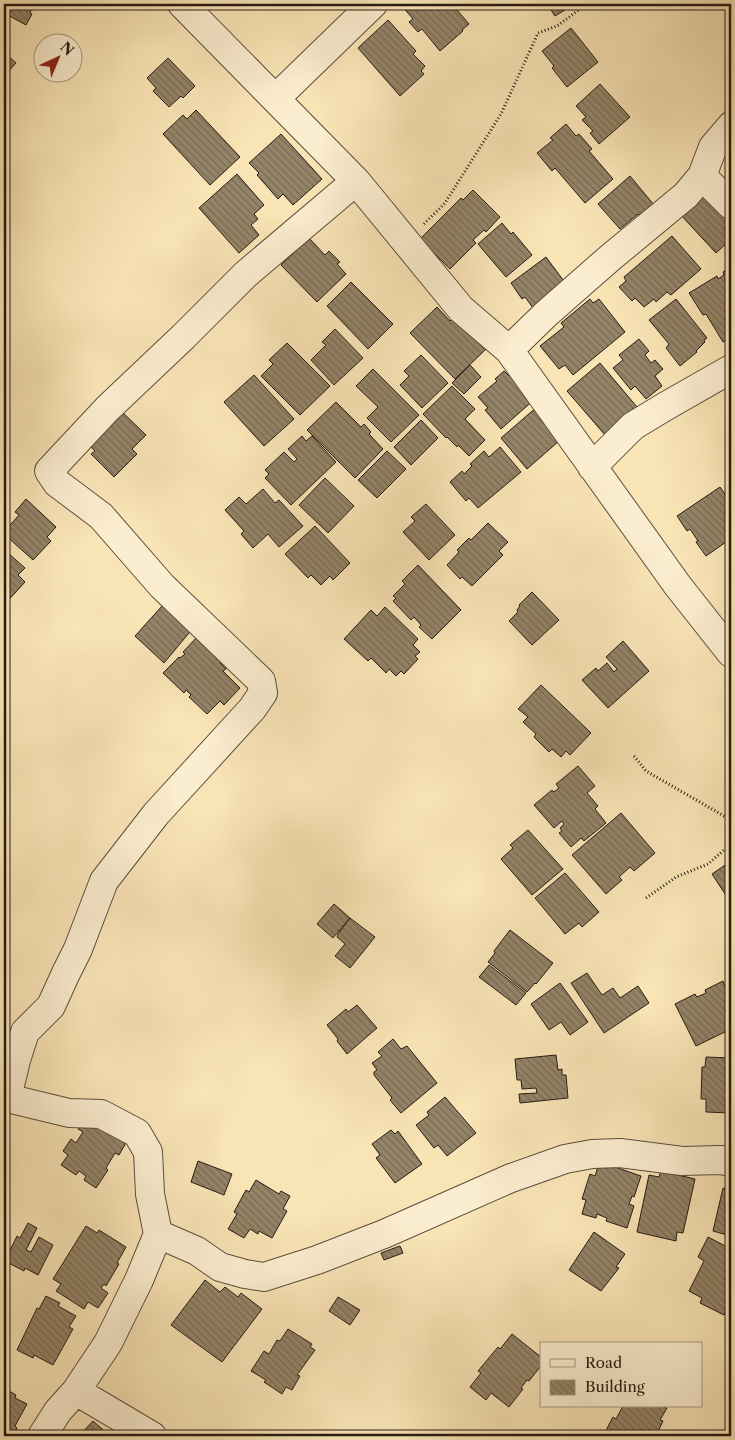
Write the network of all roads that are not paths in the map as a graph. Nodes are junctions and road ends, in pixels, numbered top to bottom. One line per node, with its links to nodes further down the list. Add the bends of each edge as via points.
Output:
1 (182, 4): 3 (street)
2 (373, 4): 3 (street)
3 (276, 98): 6 (street)
4 (731, 126): 5 (street, via 713,147)
5 (702, 176): 7 (street); 8 (street, via 686,195 611,257)
6 (356, 181): 8 (street, via 461,309); 12 (street, via 246,274 95,421 49,471 56,483 101,516 162,586 261,681 263,693 156,814 104,881 78,949 51,1006 25,1032)
7 (731, 205)
8 (509, 350): 10 (street)
9 (731, 369): 10 (street, via 633,426)
10 (592, 467): 11 (street)
11 (731, 653)
12 (6, 1099): 14 (street, via 69,1113 101,1114 137,1133 148,1152 150,1194)
13 (731, 1162): 14 (street, via 682,1161 620,1153 564,1159 511,1178 375,1238 264,1277 220,1267 197,1251)
14 (158, 1234): 15 (street, via 140,1280 108,1343)
15 (76, 1391): 16 (street); 17 (street)
16 (42, 1436)
17 (152, 1436)

